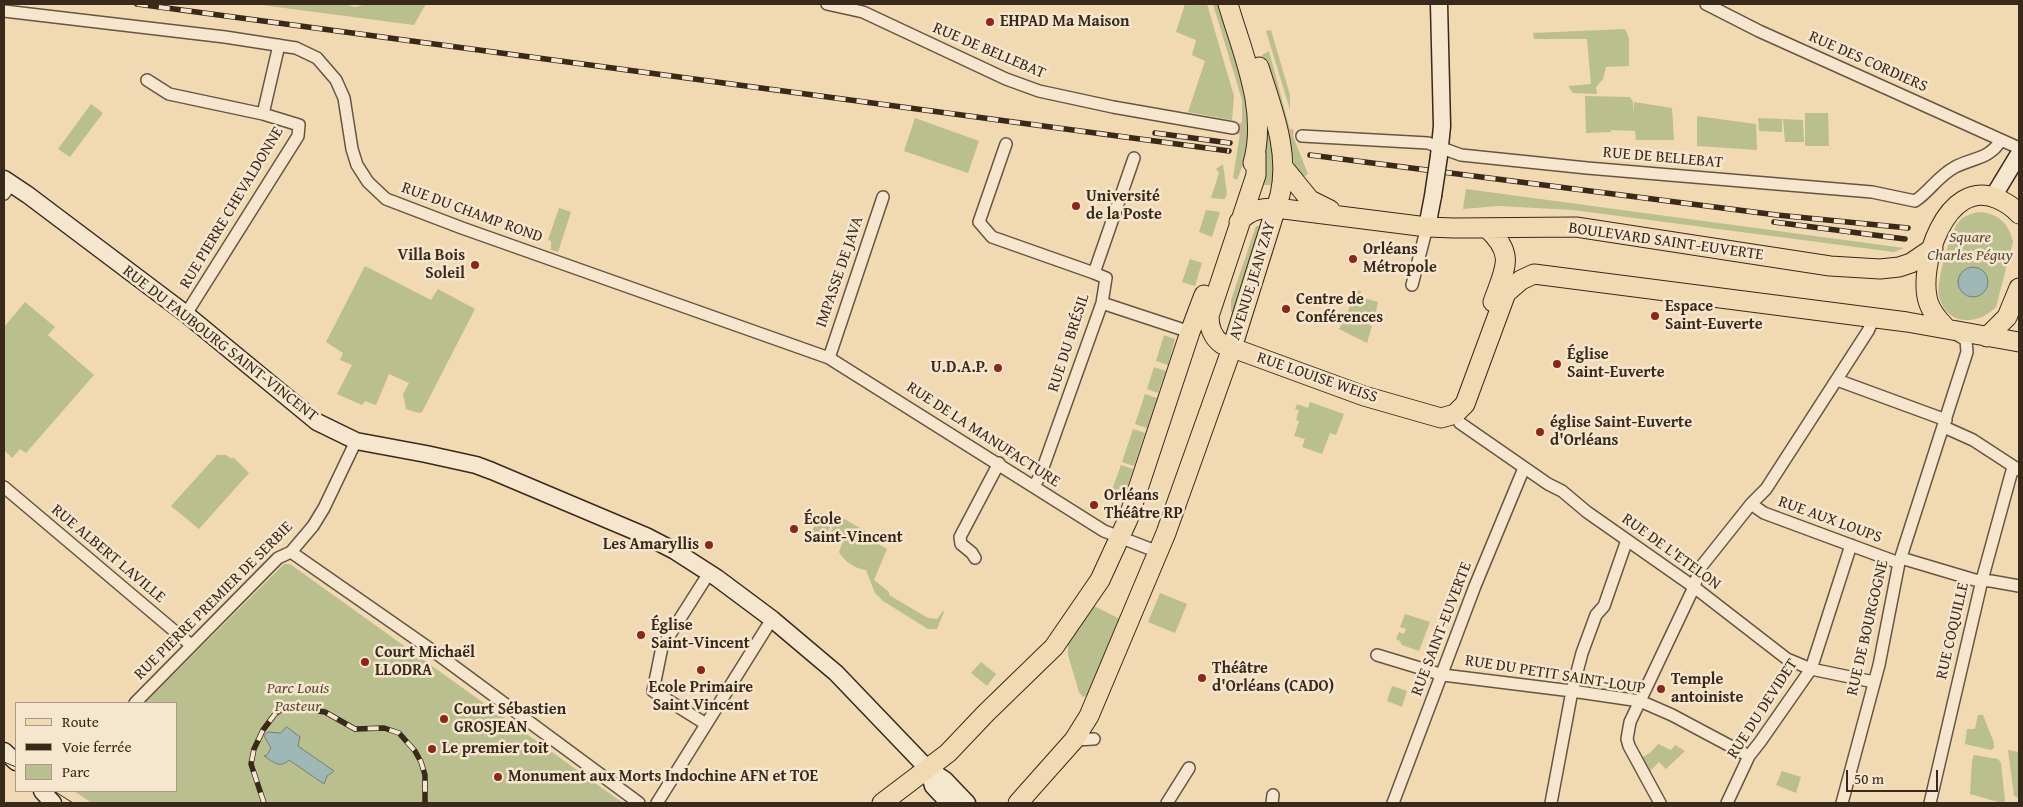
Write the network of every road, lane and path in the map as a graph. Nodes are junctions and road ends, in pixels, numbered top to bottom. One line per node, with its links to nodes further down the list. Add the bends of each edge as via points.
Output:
1 (827, 4): 10 (street, RUE DE BELLEBAT, via 863,12 1006,79 1039,91)
2 (1228, 4): 16 (main road, via 1257,110)
3 (1241, 4): 19 (main road, AVENUE JEAN ZAY, via 1282,145)
4 (1439, 4): 15 (main road)
5 (1706, 4): 12 (street, RUE DES CORDIERS, via 1759,32)
6 (4, 11): 7 (street, RUE DU CHAMP ROND)
7 (279, 45): 9 (street, RUE PIERRE CHEVALDONNE); 44 (street, RUE DU CHAMP ROND, via 296,48 317,58 336,80 344,98 357,165 372,186 390,200)
8 (147, 80): 9 (street, RUE PIERRE CHEVALDONNE, via 169,94)
9 (262, 114): 36 (street, RUE PIERRE CHEVALDONNE, via 299,125 298,136)
10 (1233, 128)
11 (1302, 136): 15 (street, RUE DE BELLEBAT, via 1428,143)
12 (2001, 140): 14 (street, RUE DES CORDIERS); 15 (street, RUE DE BELLEBAT, via 1997,148 1984,157 1938,177 1915,200 1872,192 1587,168)
13 (1006, 144): 31 (street, via 979,222 992,236)
14 (2019, 148)
15 (1440, 151): 27 (main road, bridge)
16 (1256, 153): 26 (main road, via 1256,175); 29 (main road)
17 (2019, 154): 22 (main road)
18 (1134, 158): 31 (street, RUE DU BRÉSIL)
19 (1284, 168): 23 (main road, AVENUE JEAN ZAY); 25 (main road, via 1310,200)
20 (6, 186): 36 (main road, RUE DU FAUBOURG SAINT-VINCENT)
21 (883, 197): 44 (street, IMPASSE DE JAVA)
22 (1994, 197): 24 (main road); 30 (main road, via 1981,195 1959,203 1943,221)
23 (1276, 208): 25 (main road, BOULEVARD SAINT-EUVERTE); 26 (main road, BOULEVARD SAINT-EUVERTE, via 1259,208); 43 (main road, AVENUE JEAN ZAY)
24 (2019, 214)
25 (1350, 217): 27 (main road, BOULEVARD SAINT-EUVERTE)
26 (1241, 219): 29 (main road, BOULEVARD SAINT-EUVERTE); 35 (main road)
27 (1427, 227): 28 (main road, BOULEVARD SAINT-EUVERTE); 32 (street)
28 (1487, 228): 30 (main road, BOULEVARD SAINT-EUVERTE, via 1576,227 1830,266 1880,269 1911,263); 41 (main road, via 1501,242 1506,262 1490,310)
29 (1225, 237): 35 (main road)
30 (1933, 248): 38 (main road, via 1926,282 1927,295 1934,314)
31 (1094, 272): 34 (street, RUE DU BRÉSIL, via 1106,278)
32 (1412, 285)
33 (2019, 288): 40 (main road, via 2007,317)
34 (1102, 303): 39 (street); 52 (street, RUE DU BRÉSIL)
35 (1207, 303): 39 (main road); 43 (main road, RUE LOUISE WEISS, via 1212,332 1218,341)
36 (186, 314): 48 (main road, RUE DU FAUBOURG SAINT-VINCENT, via 310,417)
37 (1874, 318): 38 (main road); 41 (main road, via 1540,274 1520,280 1506,293); 45 (street)
38 (1947, 329): 40 (main road); 47 (street, RUE DE BOURGOGNE, via 1966,340 1968,352)
39 (1190, 332): 56 (main road)
40 (1987, 337): 42 (main road)
41 (1488, 342): 46 (main road)
42 (2019, 342)
43 (1232, 348): 46 (main road, RUE LOUISE WEISS, via 1379,400 1441,418); 59 (main road, AVENUE JEAN ZAY)
44 (829, 358): 49 (street, RUE DE LA MANUFACTURE)
45 (1837, 380): 47 (street); 54 (street, via 1766,489)
46 (1458, 418): 50 (street, RUE DE L'ETELON)
47 (1946, 423): 51 (street); 61 (street, RUE DE BOURGOGNE)
48 (356, 441): 58 (street, RUE PIERRE PREMIER DE SERBIE, via 324,508); 62 (main road, RUE DU FAUBOURG SAINT-VINCENT, via 476,465 646,536)
49 (999, 463): 52 (street, RUE DE LA MANUFACTURE); 60 (street, via 960,537 961,544)
50 (1524, 468): 55 (street, RUE DE L'ETELON, via 1562,491); 70 (street, RUE SAINT-EUVERTE, via 1475,586)
51 (2016, 468): 63 (street, RUE COQUILLE)
52 (1034, 486): 56 (street, RUE DE LA MANUFACTURE)
53 (4, 487): 67 (street, RUE ALBERT LAVILLE)
54 (1751, 504): 57 (street, RUE AUX LOUPS, via 1764,513); 65 (street, via 1700,568)
55 (1627, 540): 65 (street, RUE DE L'ETELON); 72 (street, via 1604,606 1596,615 1582,652)
56 (1114, 541): 59 (street, RUE DE LA MANUFACTURE); 82 (main road, via 1100,580 1054,647)
57 (1854, 546): 61 (street, RUE AUX LOUPS); 69 (street, RUE DU DEVIDET)
58 (291, 552): 67 (street, RUE PIERRE PREMIER DE SERBIE, via 278,558); 83 (street)
59 (1158, 552): 77 (main road, AVENUE JEAN ZAY, via 1089,716)
60 (975, 558)
61 (1899, 564): 63 (street, RUE AUX LOUPS); 71 (street, RUE DE BOURGOGNE)
62 (709, 573): 66 (main road, RUE DU FAUBOURG SAINT-VINCENT); 75 (street, via 662,647 652,691)
63 (1977, 580): 64 (street, RUE AUX LOUPS); 95 (street, RUE COQUILLE)
64 (2019, 586)
65 (1694, 587): 69 (street, RUE DE L'ETELON, via 1786,659); 74 (street)
66 (772, 619): 75 (street); 82 (main road, RUE DU FAUBOURG SAINT-VINCENT, via 836,673)
67 (191, 645): 73 (street, RUE PIERRE PREMIER DE SERBIE)
68 (1377, 654): 70 (street, RUE DU PETIT SAINT-LOUP)
69 (1811, 668): 71 (street, RUE DE L'ETELON); 79 (street, RUE DU DEVIDET)
70 (1443, 675): 72 (street, RUE DU PETIT SAINT-LOUP); 90 (street, RUE SAINT-EUVERTE)
71 (1874, 682): 94 (street, RUE DE BOURGOGNE)
72 (1572, 691): 74 (street, RUE DU PETIT SAINT-LOUP); 91 (street)
73 (135, 702)
74 (1640, 702): 79 (street, RUE DU PETIT SAINT-LOUP, via 1672,715); 92 (street, via 1630,722 1627,739)
75 (706, 724): 84 (street)
76 (1094, 739): 77 (street)
77 (1074, 740): 88 (main road, AVENUE JEAN ZAY)
78 (4, 751): 80 (main road)
79 (1748, 756): 93 (street, RUE DU DEVIDET)
80 (15, 761)
81 (1189, 768): 89 (street)
82 (928, 769): 85 (main road); 86 (main road, RUE DU FAUBOURG SAINT-VINCENT, via 933,786); 87 (main road, RUE DU FAUBOURG SAINT-VINCENT, via 945,780)
83 (639, 803)
84 (657, 803)
85 (882, 803)
86 (949, 803)
87 (967, 803)
88 (1018, 803)
89 (1167, 803)
90 (1393, 803)
91 (1551, 803)
92 (1660, 803)
93 (1727, 803)
94 (1842, 803)
95 (1930, 803)

